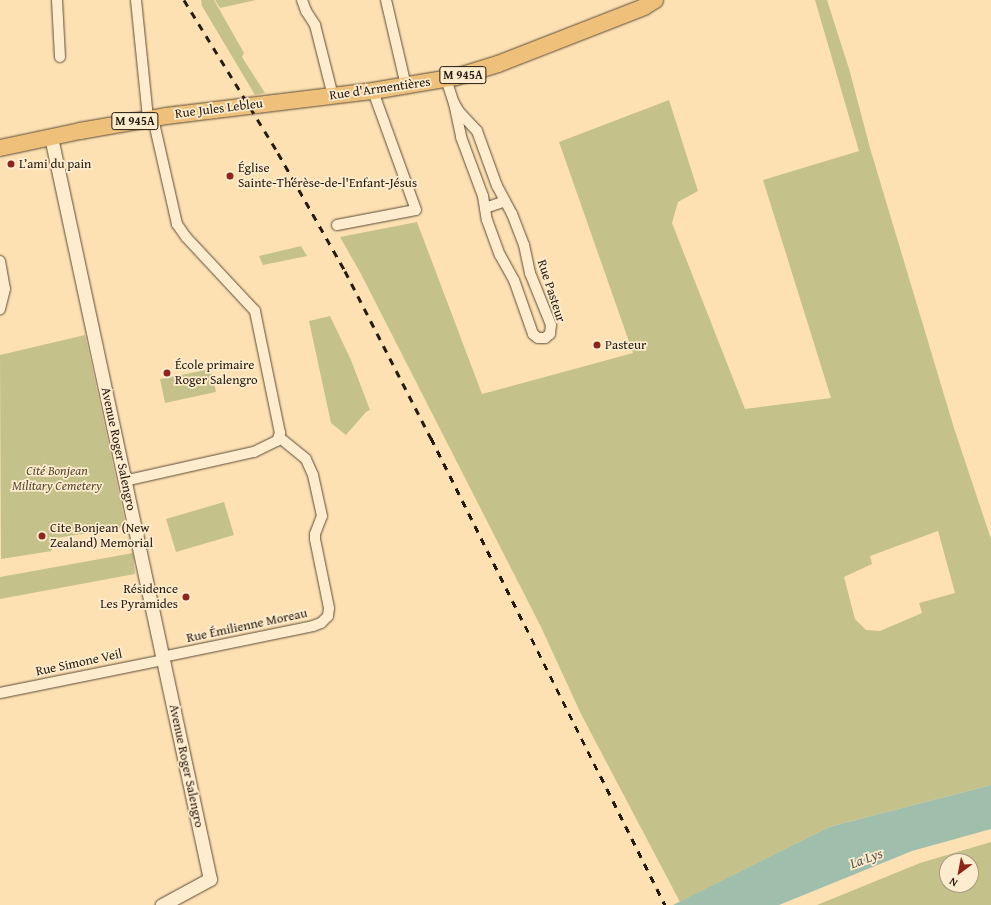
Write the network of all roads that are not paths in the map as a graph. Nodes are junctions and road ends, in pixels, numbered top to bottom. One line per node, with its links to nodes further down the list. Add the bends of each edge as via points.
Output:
1 (57, 0): 7 (street)
2 (136, 0): 14 (street)
3 (302, 0): 11 (street, via 315,25)
4 (386, 0): 9 (street)
5 (665, 0): 6 (main road, Rue d'Armentières / M 945A, via 658,4)
6 (650, 4): 8 (main road, Rue d'Armentières / M 945A, via 498,64)
7 (60, 57)
8 (446, 79): 9 (main road, Rue d'Armentières / M 945A); 13 (street, Rue Pasteur)
9 (406, 86): 10 (main road, Rue d'Armentières / M 945A)
10 (373, 91): 11 (main road, Rue d'Armentières / M 945A); 19 (street, via 416,210)
11 (333, 96): 12 (main road, Rue d'Armentières / M 945A)
12 (272, 103): 14 (main road, Rue Jules Lebleu / M 945A)
13 (454, 103): 17 (street, Rue Pasteur, via 477,131); 18 (street, Rue Pasteur, via 461,137)
14 (151, 118): 15 (main road, Rue Jules Lebleu / M 945A); 22 (street, via 177,224 255,311 280,428)
15 (51, 136): 16 (main road, Rue Jules Lebleu / M 945A); 23 (street, Avenue Roger Salengro)
16 (0, 148)
17 (505, 201): 18 (street); 18 (street, Rue Pasteur, via 524,245 530,273 551,325 550,334 545,338 536,337 532,330 514,280 500,254 487,220)
18 (486, 208)
19 (337, 225)
20 (0, 261): 21 (street, via 5,289)
21 (0, 309)
22 (279, 437): 23 (street, via 268,446 254,452); 24 (street, Rue Émilienne Moreau, via 306,459 310,466 322,516 315,539 329,608 328,616 313,626)
23 (124, 481): 24 (street, Avenue Roger Salengro)
24 (162, 658): 25 (street, Rue Simone Veil); 26 (street, Avenue Roger Salengro, via 210,879)
25 (0, 693)
26 (162, 905)

